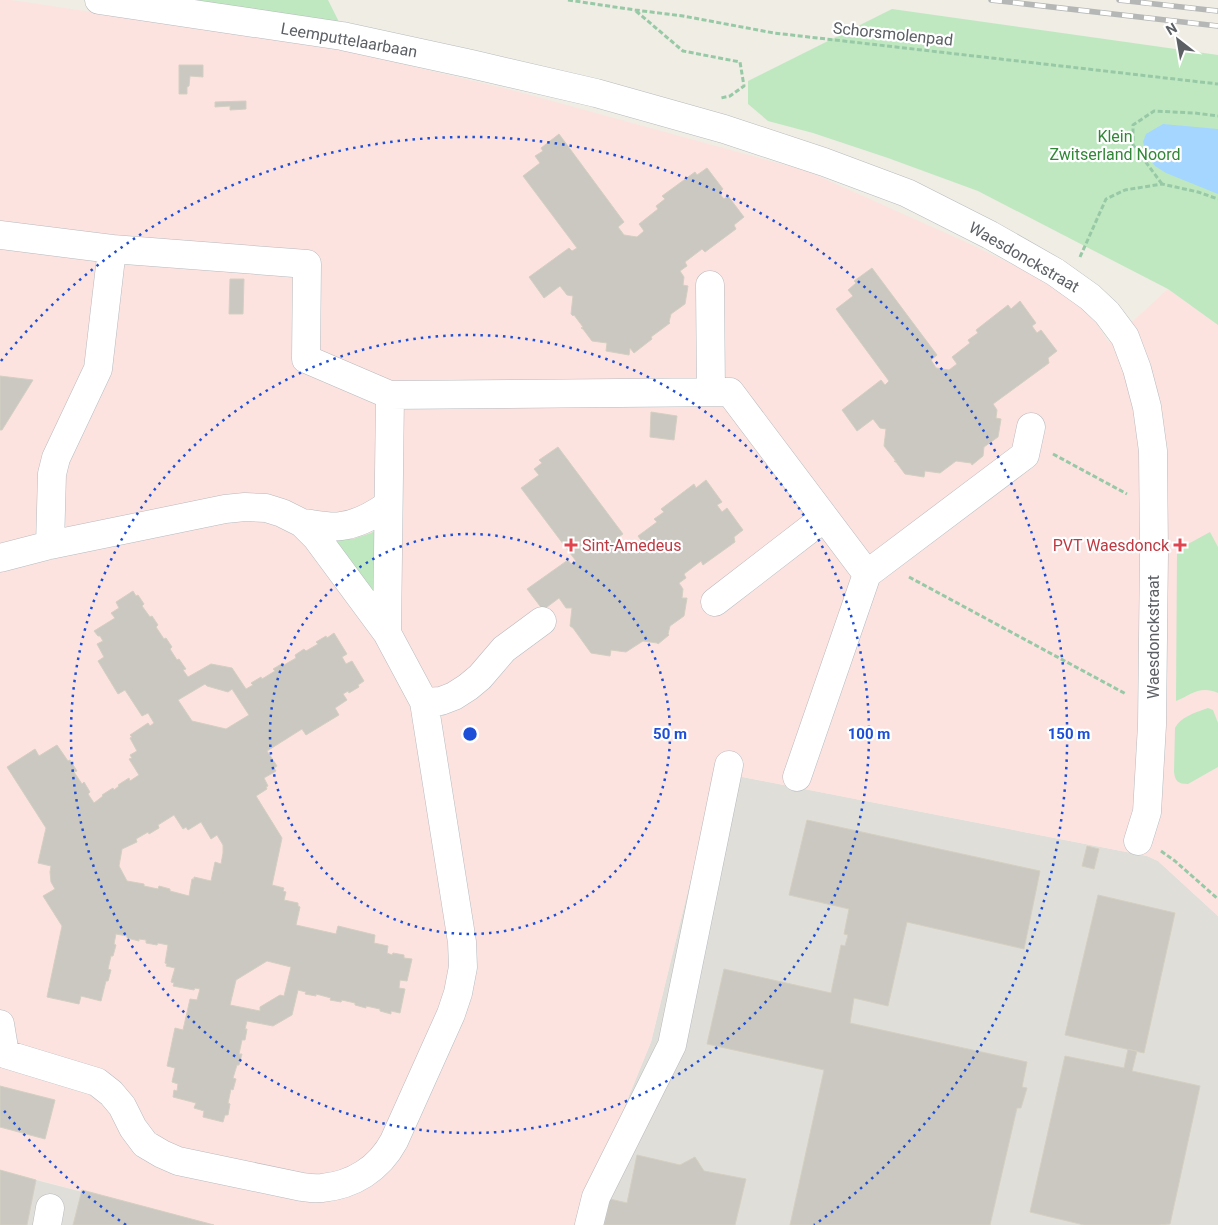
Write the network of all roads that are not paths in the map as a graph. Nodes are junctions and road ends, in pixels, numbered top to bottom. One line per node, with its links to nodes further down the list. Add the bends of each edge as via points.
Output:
1 (99, 0): 2 (street, Leemputtelaarbaan, via 342,36)
2 (596, 93): 21 (street, Waesdonckstraat, via 724,129 907,193 1054,272 1090,297 1125,337 1147,407 1153,452 1153,708 1147,812)
3 (0, 235): 4 (street)
4 (112, 249): 7 (street, via 306,264 306,359); 12 (street, via 98,369 56,458 52,474)
5 (710, 285): 6 (street)
6 (711, 392): 7 (street); 10 (street, via 730,392)
7 (390, 395): 9 (street)
8 (1030, 434): 14 (street, via 1025,455)
9 (388, 505): 11 (street, via 373,516 340,527); 17 (street)
10 (824, 518): 14 (street); 15 (street)
11 (302, 522): 12 (street, via 266,508 245,507); 17 (street)
12 (50, 545): 13 (street)
13 (0, 558)
14 (874, 568): 20 (street)
15 (714, 602)
16 (542, 620): 18 (street, via 504,649 468,687 448,699)
17 (387, 633): 18 (street)
18 (424, 702): 22 (street, via 462,942 463,967 451,1014 394,1141 380,1162 368,1172 338,1186 320,1189 162,1154 145,1144 122,1106 97,1082 5,1054)
19 (729, 765): 23 (street, via 672,1045 596,1197)
20 (797, 777)
21 (1138, 841)
22 (0, 1024)
23 (589, 1225)

